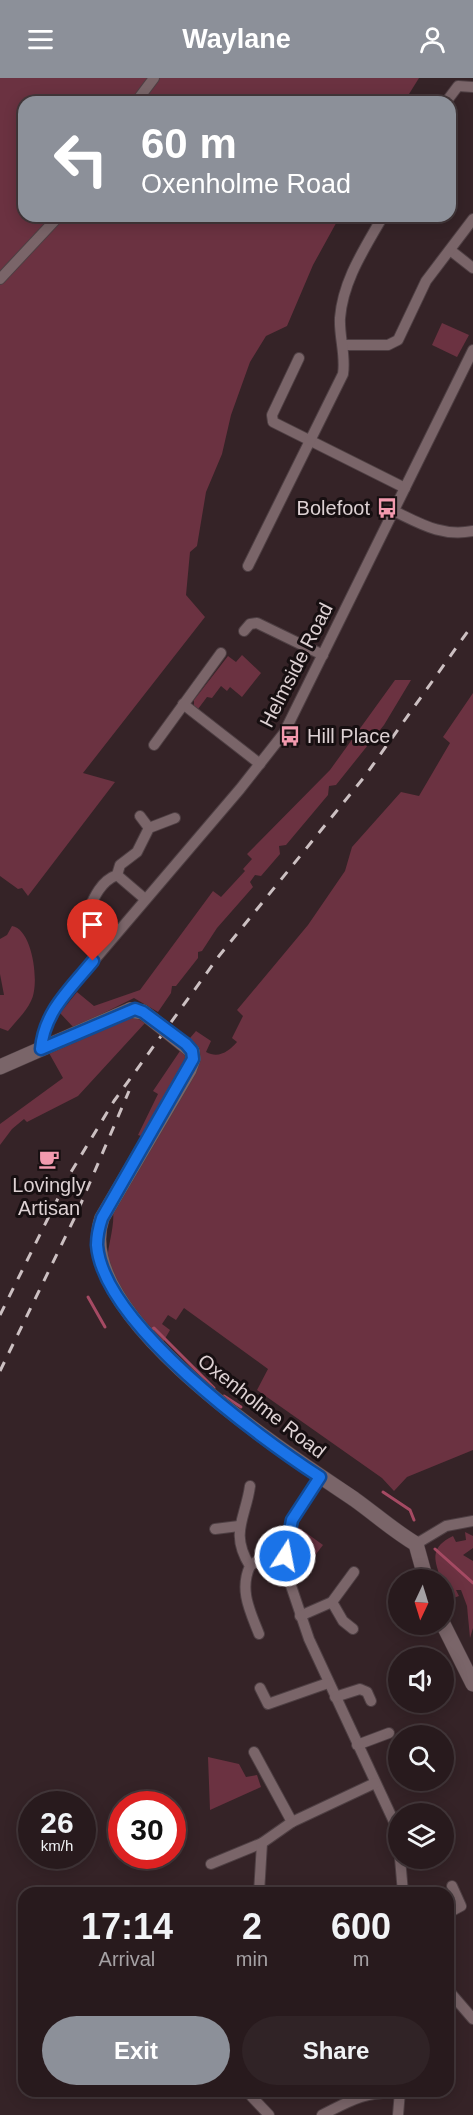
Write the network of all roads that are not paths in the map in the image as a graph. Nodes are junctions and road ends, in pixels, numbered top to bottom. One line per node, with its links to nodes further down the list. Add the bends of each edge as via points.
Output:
1 (154, 78): 3 (street)
2 (473, 87): 4 (street, via 458,86)
3 (140, 96)
4 (450, 96)
5 (473, 219): 8 (street)
6 (52, 222): 10 (street)
7 (380, 222): 11 (street, via 347,285 340,320)
8 (450, 250): 9 (street); 11 (street, via 426,281 398,340 388,345)
9 (473, 268)
10 (0, 279)
11 (343, 345): 15 (street, via 343,374)
12 (473, 350): 14 (street, Helmside Road)
13 (299, 358): 15 (street, via 271,419)
14 (468, 371): 16 (street, Helmside Road)
15 (310, 440): 16 (street); 19 (street, via 250,550)
16 (405, 488): 17 (street, Helmside Road)
17 (394, 511): 18 (street, via 435,530); 22 (street, Helmside Road)
18 (473, 531)
19 (248, 566)
20 (244, 631): 22 (street, via 250,624 257,624)
21 (221, 653): 23 (street)
22 (323, 655): 25 (street, Helmside Road, via 291,722)
23 (183, 704): 24 (street); 25 (street)
24 (154, 745)
25 (260, 764): 30 (street, Helmside Road)
26 (140, 816): 28 (street)
27 (175, 818): 28 (street)
28 (149, 828): 29 (street, via 137,852 120,865)
29 (117, 876): 30 (street); 31 (street, via 103,884)
30 (145, 899): 32 (street, Helmside Road, via 51,1012)
31 (83, 919)
32 (41, 1049): 33 (main road, Oxenholme Road); 34 (main road, Oxenholme Road, bridge, via 130,1010 143,1012 192,1051 189,1070 102,1218 97,1238 101,1263 119,1298 187,1376)
33 (0, 1067)
34 (320, 1477): 39 (main road, Oxenholme Road); 40 (street, via 292,1520)
35 (250, 1486): 37 (street)
36 (473, 1521): 39 (street, via 447,1527)
37 (239, 1526): 38 (street); 41 (street)
38 (215, 1529)
39 (416, 1545): 42 (main road)
40 (285, 1556): 41 (street, via 264,1556); 45 (street)
41 (250, 1566): 47 (street, via 245,1576 245,1598)
42 (423, 1569)
43 (354, 1572): 44 (street)
44 (332, 1602): 45 (street); 46 (street)
45 (300, 1616): 49 (street)
46 (353, 1629)
47 (259, 1634)
48 (448, 1635): 50 (main road)
49 (328, 1683): 51 (street, via 268,1704); 52 (street)
50 (473, 1684)
51 (261, 1688)
52 (335, 1696): 53 (street, via 360,1689 367,1692); 55 (street)
53 (371, 1701)
54 (388, 1733): 55 (street)
55 (357, 1745): 57 (street)
56 (254, 1752): 59 (street)
57 (375, 1783): 58 (street); 59 (street)
58 (388, 1813)
59 (292, 1822): 60 (street)
60 (262, 1843): 61 (street); 63 (street)
61 (211, 1863)
62 (401, 1869): 64 (street)
63 (259, 1887)
64 (402, 1887)
65 (454, 1890): 66 (street, via 461,1906)
66 (454, 1910)
67 (454, 1997): 68 (street)
68 (473, 2019)
69 (252, 2097): 72 (street)
70 (355, 2097): 73 (street)
71 (400, 2097): 74 (street)
72 (269, 2115)
73 (322, 2115)
74 (398, 2115)

